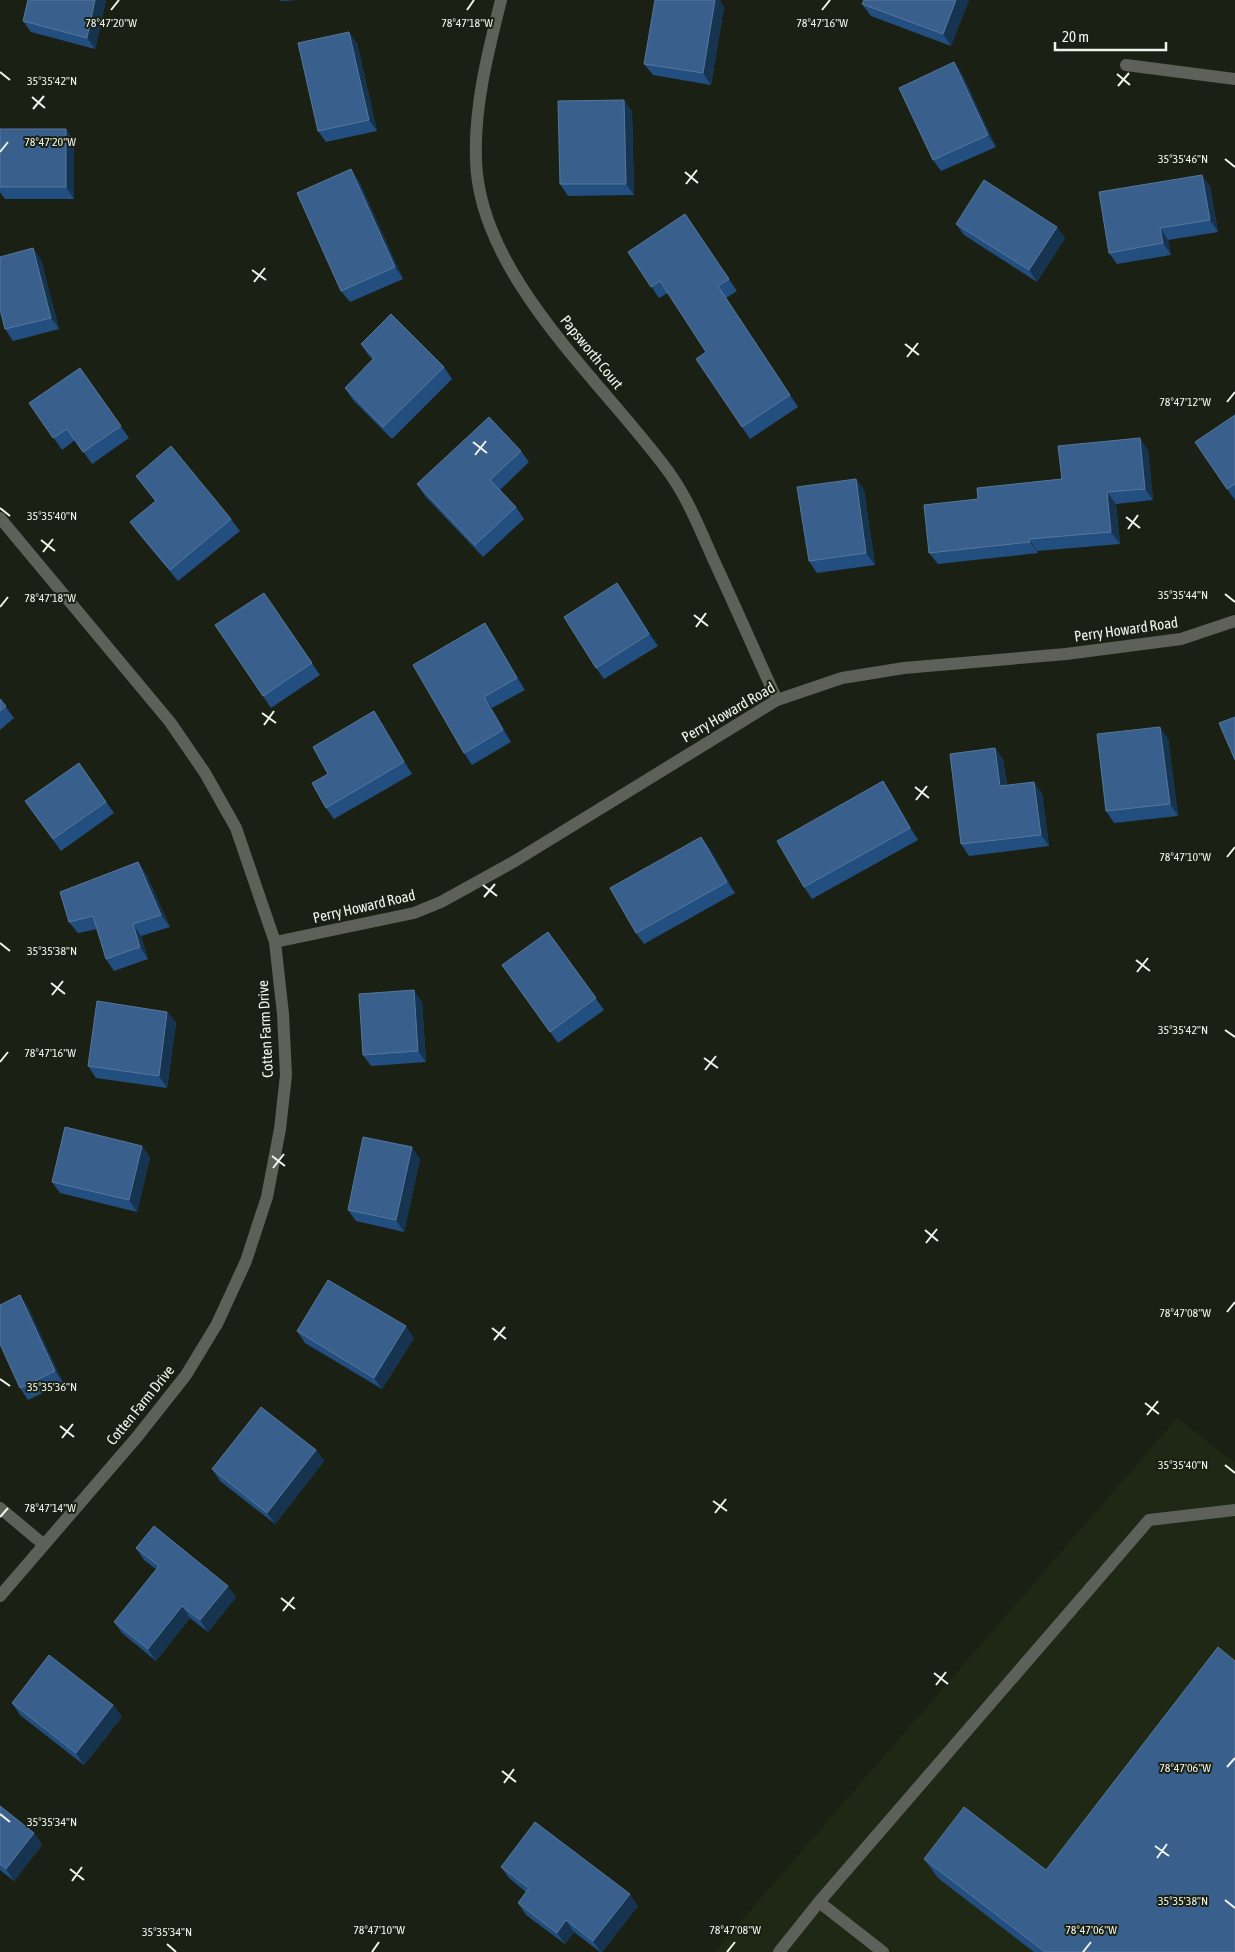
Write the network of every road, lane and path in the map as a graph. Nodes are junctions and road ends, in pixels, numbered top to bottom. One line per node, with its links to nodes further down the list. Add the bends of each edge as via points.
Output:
1 (501, 0): 6 (street, Papsworth Court, via 476,123 476,162 481,199 490,230 509,268 536,309 669,472 697,522)
2 (1126, 65): 3 (street)
3 (1235, 79)
4 (0, 518): 7 (street, Cotten Farm Drive, via 170,722 205,773 236,828)
5 (1235, 621): 6 (street, Perry Howard Road, via 1181,639 1066,654 904,668 842,678)
6 (777, 700): 7 (street, Perry Howard Road, via 515,861 442,902 414,913)
7 (275, 942): 10 (street, Cotten Farm Drive, via 286,1075 280,1130 267,1197 246,1261 217,1324 186,1375 137,1437)
8 (0, 1508): 10 (street)
9 (1235, 1510): 12 (street, via 1149,1520)
10 (43, 1544): 11 (street, Cotten Farm Drive)
11 (0, 1596)
12 (819, 1902): 13 (street); 14 (street)
13 (779, 1952)
14 (883, 1952)

